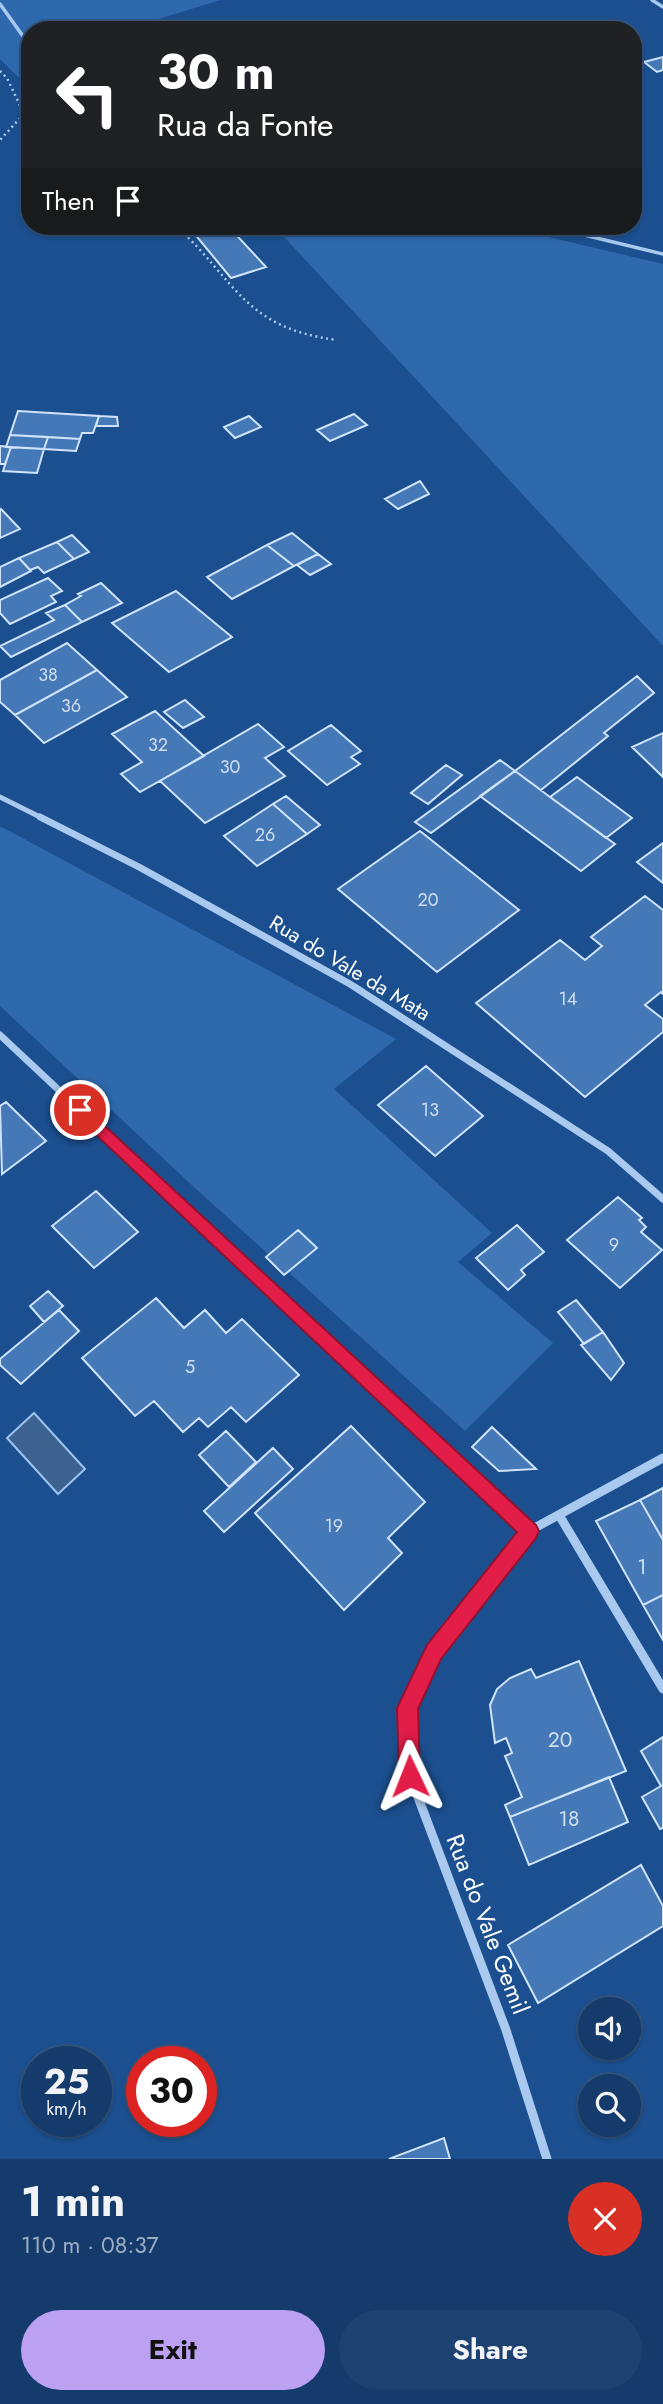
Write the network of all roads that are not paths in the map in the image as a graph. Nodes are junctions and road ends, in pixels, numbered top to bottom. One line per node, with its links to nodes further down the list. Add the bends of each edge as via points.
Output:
1 (652, 0): 3 (lane)
2 (0, 4): 4 (lane)
3 (663, 8)
4 (21, 33)
5 (584, 235): 6 (lane)
6 (663, 254)
7 (0, 797): 9 (street, Rua do Vale da Mata, via 139,867 350,985 608,1151)
8 (0, 1035): 12 (street)
9 (663, 1199)
10 (663, 1458): 11 (street)
11 (559, 1516): 12 (street); 13 (street)
12 (530, 1531): 14 (street, Rua do Vale Gemil, via 434,1652 408,1708 408,1735 410,1776 506,2030)
13 (663, 1689)
14 (547, 2159)

